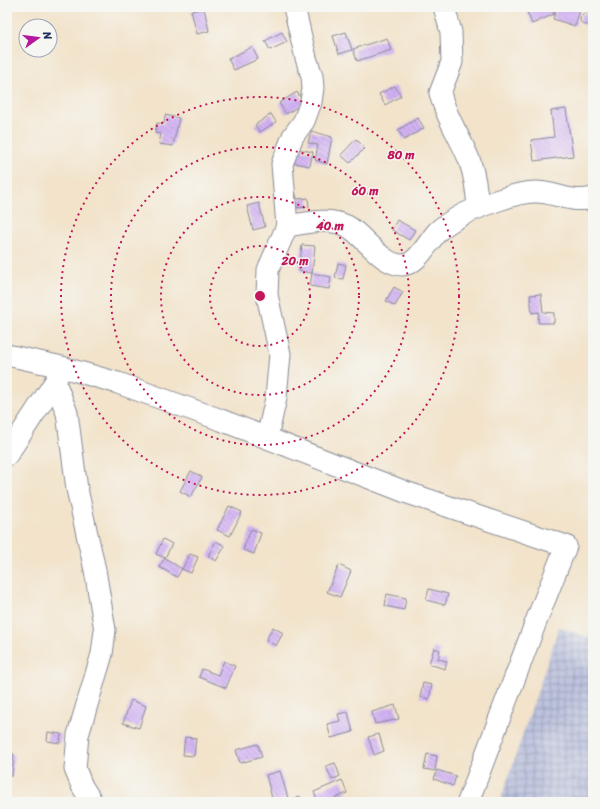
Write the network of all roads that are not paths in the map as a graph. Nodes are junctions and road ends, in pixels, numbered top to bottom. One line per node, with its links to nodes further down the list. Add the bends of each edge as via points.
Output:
1 (294, 7): 5 (street, via 313,88 304,121 293,136 282,164)
2 (444, 7): 4 (street, via 450,32 452,62 440,93 447,115 470,161)
3 (593, 198): 4 (street, via 578,200 534,192)
4 (478, 208): 5 (street, via 448,223 413,261 404,265 382,256 348,226 331,221)
5 (287, 226): 8 (street, via 268,270 268,294 280,354 276,398)
6 (7, 355): 7 (street)
7 (58, 374): 8 (street, via 118,383); 9 (street); 10 (street, via 104,630 102,654 78,735 75,769)
8 (267, 438): 11 (street, via 408,493 566,546)
9 (7, 455)
10 (92, 802)
11 (468, 802)

